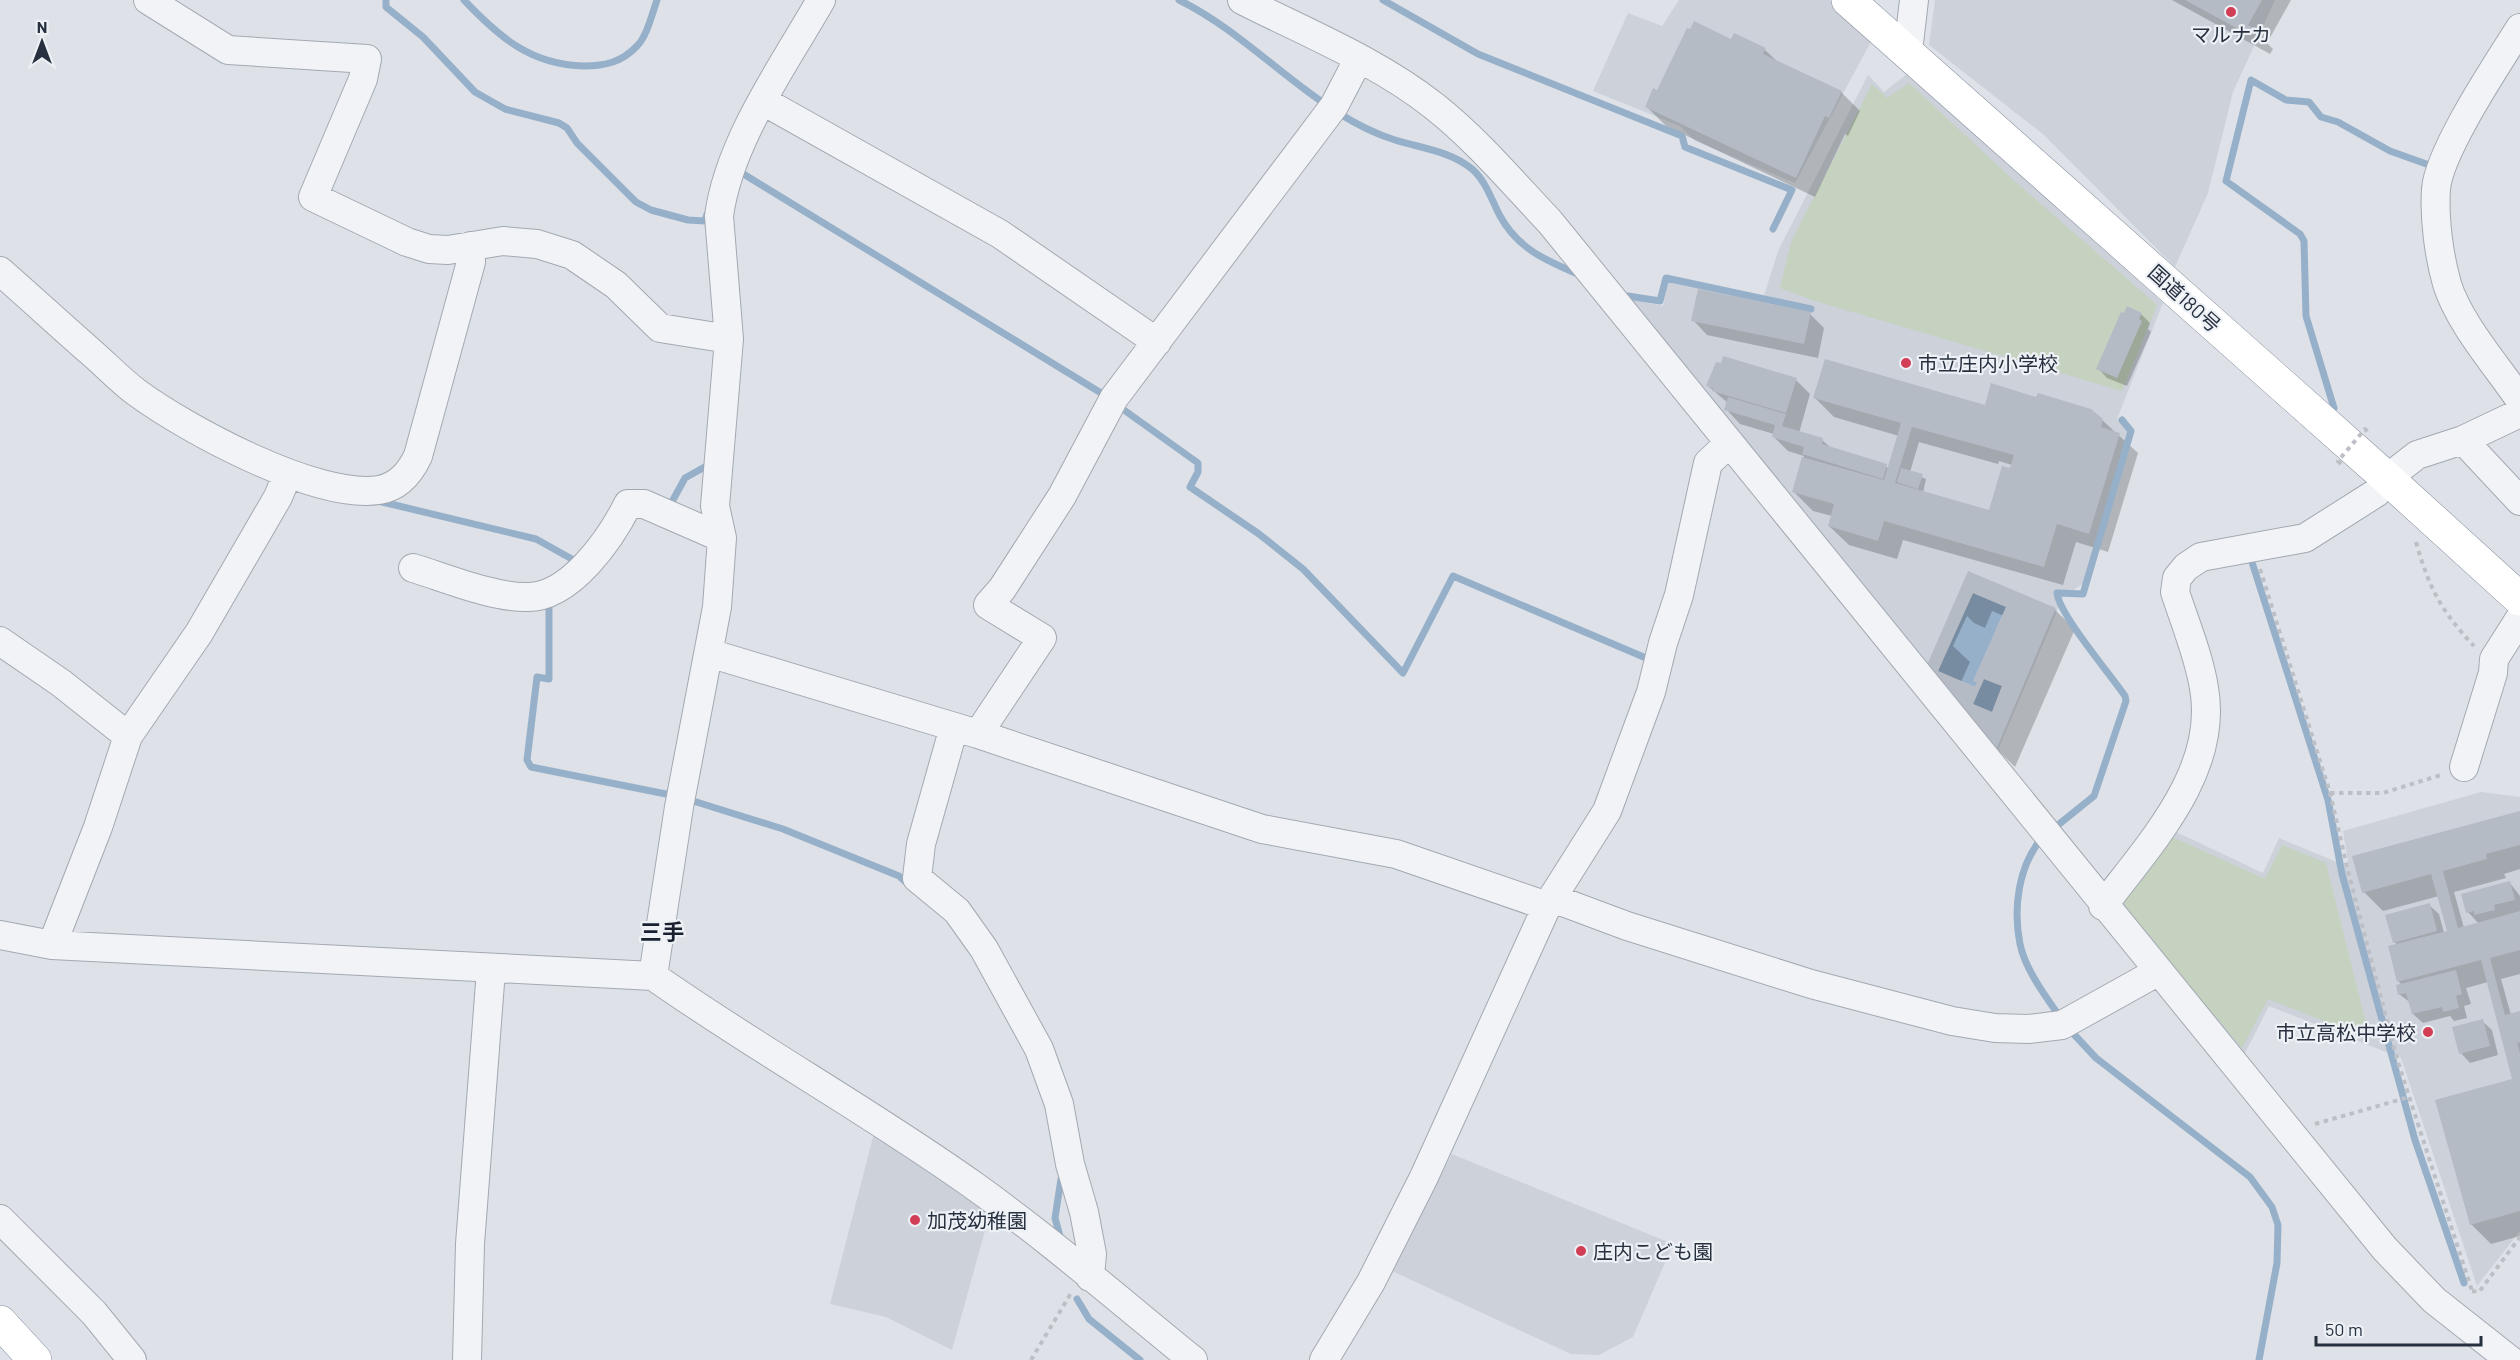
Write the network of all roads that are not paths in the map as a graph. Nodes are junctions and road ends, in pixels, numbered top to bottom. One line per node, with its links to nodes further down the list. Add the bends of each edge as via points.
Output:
1 (148, 0): 10 (street, via 228,51 367,58 363,79 314,197 429,249)
2 (820, 0): 9 (street)
3 (1848, 0): 7 (highway, 国道180号)
4 (1914, 0): 7 (street)
5 (1247, 1): 8 (street)
6 (2520, 28): 14 (street, via 2446,154 2436,188 2440,246 2448,285 2466,321)
7 (1908, 52): 19 (highway, 国道180号)
8 (1359, 58): 13 (street, via 1332,108); 17 (street, via 1434,106 1493,161 1550,222)
9 (763, 101): 12 (street, via 731,168 719,216); 13 (street, via 1000,234)
10 (471, 246): 12 (street, via 503,241 537,244 572,255 616,285 660,328); 18 (street, via 471,262 438,389 418,456 406,476 389,487 365,490)
11 (0, 271): 18 (street, via 136,392)
12 (724, 338): 21 (street, via 715,507)
13 (1157, 342): 27 (street, via 1113,400 1062,496 988,605 1042,638)
14 (2520, 400)
15 (2520, 413): 16 (street)
16 (2463, 440): 19 (street, via 2417,455); 20 (street)
17 (1729, 443): 30 (street, via 1708,463 1679,595 1607,812); 31 (street)
18 (285, 479): 28 (street, via 199,633)
19 (2390, 480): 23 (highway, 国道180号); 31 (street, via 2305,538 2201,557 2177,578 2175,592 2204,687 2201,748 2193,774 2160,830)
20 (2520, 501)
21 (722, 538): 22 (street, via 644,504 628,504 603,547 554,591 529,598); 26 (street)
22 (413, 568)
23 (2520, 599)
24 (2520, 618): 29 (street, via 2494,664)
25 (0, 641): 28 (street)
26 (709, 653): 27 (street); 36 (street, via 679,807)
27 (966, 731): 30 (street, via 1262,829 1396,854); 38 (street, via 921,844 916,878 957,911 984,949 1039,1049 1059,1104 1084,1212 1092,1254)
28 (128, 736): 33 (street)
29 (2464, 767)
30 (1555, 902): 35 (street, via 1811,984 1952,1021 2017,1029 2064,1024); 44 (street, via 1424,1177 1371,1282)
31 (2103, 906): 35 (street)
32 (0, 935): 33 (street)
33 (52, 945): 34 (street, via 351,959)
34 (491, 970): 36 (street); 42 (street, via 470,1244)
35 (2159, 971): 45 (street, via 2385,1250 2434,1300)
36 (653, 976): 38 (street, via 724,1026 971,1183)
37 (0, 1219): 41 (street, via 94,1313)
38 (1087, 1274): 43 (street)
39 (0, 1322): 40 (highway)
40 (35, 1360)
41 (132, 1360)
42 (466, 1360)
43 (1193, 1360)
44 (1324, 1360)
45 (2510, 1360)

